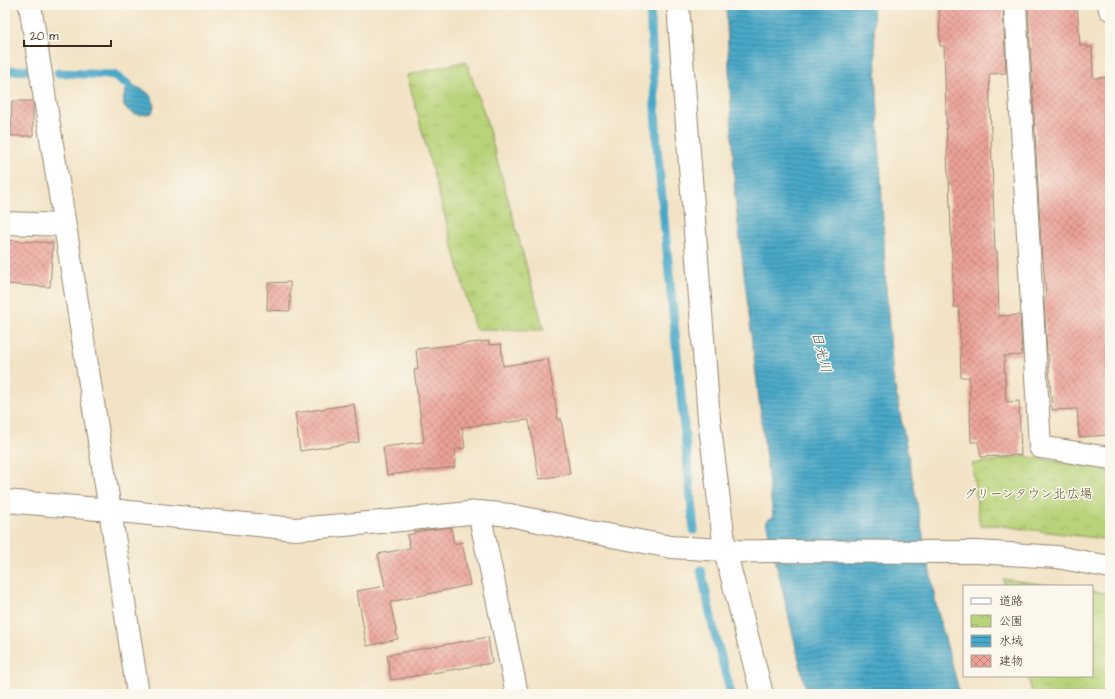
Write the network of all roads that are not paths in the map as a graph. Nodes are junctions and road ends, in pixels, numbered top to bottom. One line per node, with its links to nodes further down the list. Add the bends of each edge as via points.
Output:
1 (30, 5): 7 (street)
2 (678, 5): 12 (street, via 709,419)
3 (1014, 5): 8 (street, via 1040,447)
4 (1109, 5): 5 (street)
5 (1110, 9)
6 (5, 223): 7 (street)
7 (65, 225): 10 (street)
8 (1110, 458)
9 (5, 501): 10 (street)
10 (110, 510): 11 (street, via 295,528); 14 (street)
11 (479, 512): 12 (street, via 510,515 671,547); 15 (street)
12 (732, 550): 13 (street, via 977,552 1057,557); 16 (street)
13 (1110, 566)
14 (138, 694)
15 (517, 694)
16 (762, 694)

